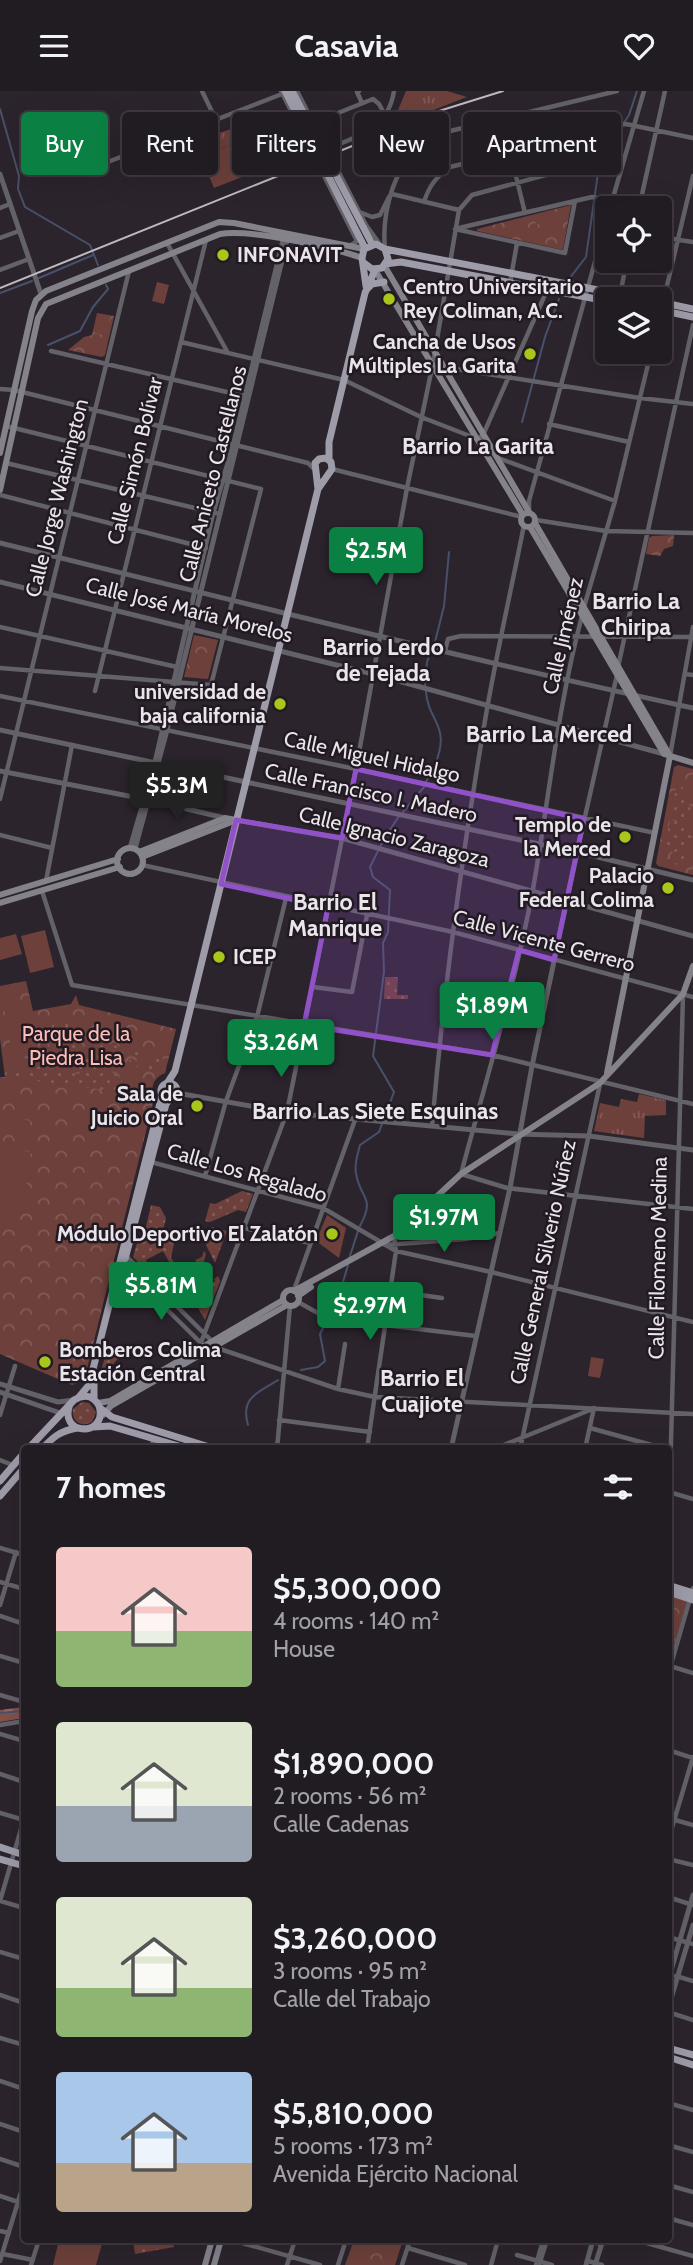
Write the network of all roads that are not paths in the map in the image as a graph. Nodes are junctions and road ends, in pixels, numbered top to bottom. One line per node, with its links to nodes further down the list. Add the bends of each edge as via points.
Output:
1 (202, 91): 10 (street)
2 (295, 91): 12 (street); 44 (main road)
3 (359, 91): 9 (street)
4 (394, 91): 15 (street)
5 (617, 91): 16 (street)
6 (644, 91): 19 (street)
7 (665, 91): 21 (street)
8 (282, 92): 11 (street); 17 (street); 44 (main road)
9 (362, 103): 13 (street); 14 (street, via 373,99)
10 (212, 112)
11 (292, 112)
12 (306, 112)
13 (340, 112)
14 (383, 112)
15 (386, 112)
16 (531, 112)
17 (218, 119)
18 (621, 125): 19 (street)
19 (635, 125): 21 (street); 32 (street)
20 (463, 128): 31 (street, via 424,144 409,158)
21 (656, 130): 22 (street); 33 (street)
22 (693, 138)
23 (463, 164): 36 (street, via 439,174)
24 (340, 174): 40 (street)
25 (324, 175): 56 (street, via 356,239)
26 (516, 175): 30 (street)
27 (545, 175): 30 (street)
28 (0, 176): 37 (street)
29 (693, 176): 51 (street)
30 (518, 182): 39 (street, via 472,195); 41 (street)
31 (392, 194): 36 (street); 42 (street); 43 (street)
32 (614, 196)
33 (642, 196)
34 (595, 197): 35 (street)
35 (575, 201): 41 (street); 54 (street, via 565,253)
36 (424, 202): 39 (street)
37 (10, 204): 38 (street); 46 (street)
38 (0, 208)
39 (459, 210): 45 (street)
40 (359, 212): 42 (street); 57 (street)
41 (526, 213): 45 (street)
42 (377, 217): 43 (street)
43 (384, 226): 57 (street)
44 (358, 227): 55 (main road); 59 (main road)
45 (455, 229): 54 (street); 61 (street)
46 (19, 231): 48 (street); 60 (street)
47 (286, 237): 49 (main road, via 235,232); 52 (main road, via 219,222); 56 (main road); 59 (main road); 89 (street, Calle Aniceto Castellanos)
48 (0, 238)
49 (206, 239): 58 (main road); 74 (street, Calle Simón Bolívar)
50 (672, 239): 51 (street)
51 (678, 240): 53 (street); 72 (street)
52 (166, 242): 58 (street); 77 (main road)
53 (693, 242)
54 (517, 243): 68 (street)
55 (373, 244): 57 (main road); 59 (main road)
56 (351, 245): 59 (main road)
57 (383, 247): 61 (main road); 63 (main road, via 388,255)
58 (171, 253): 65 (main road); 74 (street)
59 (364, 255): 66 (main road); 75 (main road)
60 (29, 259): 64 (street); 77 (street)
61 (449, 262): 67 (street); 68 (main road)
62 (595, 263): 76 (street)
63 (385, 265): 66 (main road); 67 (main road, via 401,262); 87 (main road)
64 (0, 270)
65 (130, 270): 91 (street, Calle Jorge Washington); 99 (main road, via 43,307)
66 (375, 270): 70 (main road); 75 (main road)
67 (449, 271): 71 (main road); 87 (street)
68 (512, 274): 69 (main road); 71 (street)
69 (551, 281): 73 (street); 76 (main road)
70 (384, 282): 75 (main road, via 372,284); 90 (main road)
71 (510, 283): 73 (main road)
72 (666, 287)
73 (548, 290): 76 (main road); 94 (street)
74 (193, 291): 85 (street, Calle Simón Bolívar); 88 (street)
75 (366, 291): 96 (main road)
76 (586, 292): 78 (main road); 79 (main road); 97 (street)
77 (41, 293): 99 (main road, via 32,311)
78 (595, 293)
79 (595, 296)
80 (672, 308): 81 (main road)
81 (693, 309)
82 (672, 311): 83 (main road)
83 (693, 317)
84 (693, 325): 102 (street)
85 (181, 342): 88 (street); 95 (street, Calle Simón Bolívar)
86 (51, 351): 91 (street)
87 (435, 352): 90 (street); 93 (main road)
88 (228, 353): 89 (street)
89 (255, 359): 96 (street); 100 (street, Calle Aniceto Castellanos)
90 (433, 363): 93 (main road)
91 (106, 364): 95 (street); 104 (street, Calle Jorge Washington)
92 (648, 364): 101 (street, Calle Jiménez)
93 (437, 370): 94 (street); 105 (street); 109 (main road)
94 (509, 377): 97 (street); 109 (street)
95 (172, 379): 100 (street); 108 (street, Calle Simón Bolívar)
96 (344, 380): 105 (street); 110 (main road)
97 (559, 385): 101 (street); 106 (street)
98 (0, 389): 99 (street)
99 (18, 391): 104 (street); 107 (main road)
100 (247, 397): 113 (street, Calle Aniceto Castellanos)
101 (640, 398): 102 (street); 111 (street, Calle Jiménez)
102 (676, 402): 103 (street); 136 (street)
103 (693, 404)
104 (95, 411): 108 (street); 112 (street, Calle Jorge Washington)
105 (421, 417): 109 (street); 126 (street)
106 (550, 424): 111 (street); 122 (street)
107 (10, 427): 112 (street); 114 (main road); 119 (main road)
108 (160, 427): 113 (street); 118 (street, Calle Simón Bolívar)
109 (481, 437): 115 (main road); 132 (main road)
110 (329, 442): 116 (main road); 117 (main road)
111 (629, 442): 129 (street, Calle Jiménez)
112 (86, 446): 118 (street); 124 (street, Calle Jorge Washington)
113 (235, 446): 117 (street); 123 (street, Calle Aniceto Castellanos)
114 (0, 453)
115 (497, 458): 122 (street); 132 (main road)
116 (329, 460): 117 (main road); 121 (main road)
117 (315, 461): 120 (main road)
118 (151, 462): 123 (street); 128 (street, Calle Simón Bolívar)
119 (6, 463): 124 (street); 125 (main road)
120 (315, 471): 121 (main road, via 319,475); 127 (main road)
121 (330, 472): 126 (street); 127 (main road)
122 (536, 472): 129 (street); 132 (street)
123 (225, 480): 131 (street, Calle Aniceto Castellanos); 145 (street, via 261,489)
124 (78, 481): 128 (street); 130 (street, Calle Jorge Washington)
125 (0, 488): 130 (street)
126 (407, 488): 132 (street); 154 (street)
127 (318, 489): 148 (main road)
128 (143, 496): 131 (street); 134 (street, Calle Simón Bolívar)
129 (615, 501): 135 (street, Calle Jiménez)
130 (70, 513): 134 (street); 140 (street, Calle Jorge Washington)
131 (216, 514): 139 (street, Calle Aniceto Castellanos)
132 (524, 515): 133 (main road); 133 (main road, via 534,515)
133 (531, 524): 135 (street); 146 (main road); 149 (main road); 159 (street)
134 (135, 530): 139 (street); 141 (street, Calle Simón Bolívar)
135 (606, 531): 136 (street); 146 (street, Calle Jiménez)
136 (648, 533): 137 (street); 160 (street)
137 (693, 533)
138 (0, 543): 140 (street)
139 (208, 548): 143 (street, Calle Aniceto Castellanos)
140 (59, 558): 141 (street); 144 (street, Calle Jorge Washington)
141 (124, 574): 143 (street); 147 (street, Calle Simón Bolívar)
142 (0, 582): 144 (street, Calle José María Morelos)
143 (197, 592): 145 (street); 152 (street, Calle Aniceto Castellanos)
144 (50, 594): 147 (street, Calle José María Morelos); 153 (street, Calle Jorge Washington)
145 (232, 601): 148 (street); 155 (street)
146 (584, 607): 149 (street, Calle Jiménez); 157 (main road)
147 (115, 610): 152 (street, Calle José María Morelos); 163 (street, Calle Simón Bolívar)
148 (287, 616): 154 (street); 161 (main road)
149 (583, 616): 156 (street, Calle Jiménez); 157 (main road)
150 (0, 627): 153 (street)
151 (693, 627): 158 (street)
152 (189, 628): 155 (street, Calle José María Morelos); 165 (street, Calle Aniceto Castellanos); 173 (street, Calle Aniceto Castellanos)
153 (40, 636): 163 (street); 168 (street, Calle Jorge Washington)
154 (380, 636): 162 (street); 169 (street)
155 (223, 637): 161 (street, Calle José María Morelos); 173 (street, via 211,685)
156 (577, 637): 157 (street); 159 (street); 174 (street, Calle Jiménez)
157 (598, 637): 160 (street); 167 (main road)
158 (692, 637): 160 (street); 170 (street)
159 (502, 638): 162 (street, via 453,637); 164 (street)
160 (625, 638): 167 (street)
161 (279, 650): 169 (street, Calle José María Morelos); 189 (main road)
162 (442, 650): 164 (street)
163 (105, 651): 165 (street); 172 (street, Calle Simón Bolívar)
164 (496, 664): 174 (street); 181 (street)
165 (177, 667): 173 (street, Calle Aniceto Castellanos)
166 (0, 668): 168 (street)
167 (618, 670): 176 (street); 178 (main road)
168 (31, 671): 172 (street); 179 (street, Calle Jorge Washington)
169 (373, 674): 181 (street, Calle José María Morelos); 193 (street)
170 (685, 674): 171 (street); 180 (street)
171 (693, 675)
172 (99, 676): 173 (street); 175 (street, Calle Simón Bolívar)
173 (176, 682): 185 (street, Calle Aniceto Castellanos)
174 (567, 682): 176 (street); 183 (street, Calle Jiménez)
175 (95, 691)
176 (613, 691): 178 (street); 187 (street)
177 (0, 696): 179 (street, Calle Miguel Hidalgo)
178 (633, 697): 180 (street); 190 (main road)
179 (24, 701): 185 (street, Calle Miguel Hidalgo); 186 (street, Calle Jorge Washington)
180 (679, 705): 182 (street); 190 (street)
181 (488, 706): 183 (street, Calle José María Morelos); 197 (street)
182 (693, 708)
183 (559, 726): 187 (street, Calle José María Morelos); 201 (street, Calle Jiménez)
184 (0, 730): 186 (street, Calle Francisco I. Madero)
185 (165, 730): 189 (street, Calle Miguel Hidalgo); 191 (street, Calle Aniceto Castellanos)
186 (16, 733): 188 (street, Calle Francisco I. Madero); 194 (street, Calle Jorge Washington)
187 (603, 738): 190 (street, Calle José María Morelos); 202 (street)
188 (72, 745): 191 (street, Calle Francisco I. Madero); 196 (street)
189 (254, 749): 193 (street, Calle Miguel Hidalgo); 195 (main road)
190 (667, 755): 192 (main road, Calle José María Morelos); 205 (main road)
191 (157, 763): 195 (street, Calle Francisco I. Madero); 199 (street, Calle Aniceto Castellanos)
192 (693, 763)
193 (356, 769): 197 (street, Calle Miguel Hidalgo); 200 (street)
194 (3, 772): 196 (street, Calle Ignacio Zaragoza); 198 (street, Calle Jorge Washington)
195 (246, 782): 200 (street, Calle Francisco I. Madero); 203 (main road)
196 (65, 784): 199 (street, Calle Ignacio Zaragoza); 209 (street)
197 (473, 794): 201 (street, Calle Miguel Hidalgo); 204 (street)
198 (0, 799)
199 (147, 800): 203 (street, Calle Ignacio Zaragoza); 210 (street, Calle Aniceto Castellanos)
200 (349, 805): 204 (street, Calle Francisco I. Madero); 207 (street)
201 (544, 811): 202 (street, Calle Miguel Hidalgo); 208 (street, Calle Jiménez)
202 (584, 819): 205 (street, Calle Miguel Hidalgo); 211 (street)
203 (231, 822): 207 (street, Calle Ignacio Zaragoza); 210 (main road); 219 (main road)
204 (467, 829): 208 (street, Calle Francisco I. Madero); 216 (street)
205 (656, 833): 215 (main road)
206 (0, 835): 209 (street)
207 (342, 838): 216 (street, Calle Ignacio Zaragoza); 226 (street)
208 (540, 844): 211 (street, Calle Francisco I. Madero); 220 (street, Calle Jiménez)
209 (52, 848): 218 (street)
210 (137, 851): 212 (main road, via 121,852); 213 (main road)
211 (577, 852): 215 (street, Calle Francisco I. Madero); 224 (street)
212 (118, 859): 214 (main road); 218 (main road)
213 (142, 865): 214 (main road, via 133,873); 219 (street, Calle Vicente Gerrero)
214 (120, 867): 221 (main road)
215 (647, 869): 217 (street, Calle Francisco I. Madero); 228 (main road)
216 (461, 871): 220 (street, Calle Ignacio Zaragoza); 229 (street)
217 (693, 880)
218 (46, 881): 222 (main road)
219 (221, 884): 223 (street, Calle Vicente Gerrero); 238 (main road)
220 (533, 890): 224 (street, Calle Ignacio Zaragoza); 231 (street, Calle Jiménez)
221 (42, 891): 225 (main road); 238 (street, via 72,985)
222 (0, 895)
223 (286, 898): 226 (street, Calle Vicente Gerrero); 239 (street)
224 (567, 899): 228 (street, Calle Ignacio Zaragoza); 232 (street)
225 (0, 903)
226 (328, 907): 227 (street, Calle Vicente Gerrero); 235 (street)
227 (368, 915): 229 (street, Calle Vicente Gerrero); 235 (street, via 352,992)
228 (636, 919): 230 (street, Calle Ignacio Zaragoza); 234 (main road)
229 (453, 932): 231 (street, Calle Vicente Gerrero); 241 (street)
230 (693, 936)
231 (519, 950): 232 (street, Calle Vicente Gerrero); 242 (street, Calle Jiménez)
232 (554, 960): 234 (street, Calle Vicente Gerrero); 243 (street)
233 (693, 965): 236 (main road, Calle Filomeno Medina)
234 (625, 978): 236 (street, Calle Vicente Gerrero); 244 (main road)
235 (312, 987): 240 (street)
236 (683, 994): 237 (street, Calle Vicente Gerrero); 244 (main road); 249 (street, Calle Filomeno Medina)
237 (693, 997)
238 (191, 1005): 239 (street); 246 (main road)
239 (257, 1017): 240 (street); 248 (street)
240 (304, 1025): 241 (street); 251 (street)
241 (439, 1046): 242 (street); 253 (street)
242 (492, 1055): 243 (street); 254 (street, Calle Jiménez)
243 (532, 1066): 245 (street); 255 (street)
244 (607, 1073): 245 (main road)
245 (600, 1083): 249 (street); 255 (main road); 256 (street, Calle General Silverio Núñez)
246 (172, 1090): 247 (main road); 247 (main road, via 161,1087); 248 (street); 259 (main road)
247 (162, 1095): 302 (main road, via 89,1385)
248 (226, 1101): 251 (street); 263 (street)
249 (680, 1101): 250 (street); 257 (street, Calle Filomeno Medina)
250 (693, 1104)
251 (287, 1112): 252 (street); 265 (street)
252 (355, 1120): 253 (street); 268 (street)
253 (432, 1126): 254 (street)
254 (473, 1129): 255 (street); 260 (street, Calle Jiménez)
255 (519, 1134): 256 (street); 261 (main road); 264 (street)
256 (589, 1136): 257 (street); 266 (street, Calle General Silverio Núñez)
257 (679, 1147): 258 (street); 267 (street, Calle Filomeno Medina)
258 (693, 1150)
259 (151, 1162): 263 (street, Calle Los Regalado); 277 (main road)
260 (464, 1162): 261 (street); 262 (street, Calle Jiménez)
261 (472, 1167): 262 (main road)
262 (461, 1174): 264 (street); 272 (main road)
263 (205, 1176): 265 (street, Calle Los Regalado)
264 (510, 1188): 266 (street); 271 (street)
265 (257, 1191): 268 (street, Calle Los Regalado); 270 (street)
266 (576, 1197): 267 (street); 281 (street, Calle General Silverio Núñez)
267 (677, 1206): 269 (street); 288 (street, Calle Filomeno Medina)
268 (323, 1208): 273 (street); 274 (street, Calle Los Regalado)
269 (693, 1209)
270 (244, 1228): 273 (street); 291 (street)
271 (500, 1233): 275 (street); 278 (street)
272 (394, 1236): 274 (main road); 275 (street)
273 (310, 1243): 283 (street)
274 (384, 1243): 275 (street); 276 (street, Calle Los Regalado); 283 (main road)
275 (395, 1244): 276 (street)
276 (396, 1251): 278 (street, Calle Los Regalado); 282 (street)
277 (126, 1256): 279 (main road); 285 (street)
278 (491, 1272): 281 (street, Calle Los Regalado); 292 (street)
279 (119, 1281): 287 (street, via 134,1277); 305 (main road, via 93,1386)
280 (357, 1286): 282 (street)
281 (555, 1290): 288 (street, Calle Los Regalado); 304 (street, Calle General Silverio Núñez)
282 (390, 1291): 284 (street); 290 (street)
283 (297, 1296): 286 (main road); 286 (main road, via 285,1293); 290 (street, via 327,1318)
284 (442, 1298)
285 (172, 1302): 287 (street); 291 (street)
286 (287, 1303): 294 (main road); 296 (street)
287 (166, 1308): 294 (street)
288 (674, 1318): 289 (street, Calle Los Regalado); 307 (street, Calle Filomeno Medina)
289 (693, 1321)
290 (385, 1325): 292 (street); 301 (street)
291 (204, 1335): 294 (street); 294 (street)
292 (476, 1336): 303 (street)
293 (345, 1344): 299 (street)
294 (207, 1345): 296 (street); 305 (main road); 305 (main road, via 111,1406)
295 (15, 1366): 298 (street)
296 (283, 1372): 299 (street); 312 (street)
297 (0, 1384): 298 (street)
298 (8, 1387): 300 (street); 302 (street, via 58,1402)
299 (338, 1389): 301 (street)
300 (3, 1393): 308 (street); 310 (street)
301 (375, 1397): 303 (street); 316 (street)
302 (74, 1400): 305 (main road, via 89,1397); 308 (main road); 311 (main road)
303 (462, 1401): 304 (street); 325 (street)
304 (530, 1404): 306 (street); 317 (street, Calle General Silverio Núñez)
305 (99, 1408): 313 (main road); 322 (main road)
306 (594, 1408): 307 (street); 315 (street); 317 (street)
307 (672, 1411): 309 (street); 330 (street, Calle Filomeno Medina)
308 (62, 1412): 311 (street); 319 (main road)
309 (693, 1414)
310 (0, 1415)
311 (69, 1420): 314 (main road)
312 (279, 1420): 316 (street); 323 (street)
313 (93, 1427): 314 (main road); 318 (main road, via 110,1426)
314 (77, 1428): 320 (main road, via 63,1430)
315 (590, 1428): 328 (street); 329 (street)
316 (370, 1432): 324 (street)
317 (523, 1437): 326 (street); 327 (street, Calle General Silverio Núñez)
318 (153, 1439): 321 (street); 322 (main road)
319 (33, 1445)
320 (46, 1445)
321 (151, 1445)
322 (184, 1445)
323 (277, 1445)
324 (368, 1445)
325 (452, 1445)
326 (504, 1445)
327 (522, 1445)
328 (586, 1445)
329 (650, 1445)
330 (669, 1445)
331 (21, 1457): 333 (main road)
332 (0, 1460): 333 (street)
333 (13, 1466): 334 (street); 336 (main road)
334 (21, 1468)
335 (21, 1472): 338 (main road)
336 (0, 1481)
337 (672, 1493): 339 (street)
338 (0, 1496)
339 (693, 1499)
340 (0, 1548): 341 (street)
341 (16, 1552): 342 (street); 344 (street)
342 (21, 1554)
343 (0, 1582): 344 (street)
344 (6, 1584): 346 (street); 349 (street)
345 (672, 1587): 348 (main road)
346 (21, 1588)
347 (672, 1592): 348 (main road)
348 (692, 1595): 353 (street)
349 (0, 1605)
350 (0, 1616): 351 (street)
351 (21, 1622)
352 (0, 1656): 354 (street)
353 (672, 1660)
354 (21, 1662)
355 (672, 1667): 356 (street)
356 (693, 1673)
357 (0, 1695): 358 (street)
358 (21, 1701)
359 (21, 1721): 360 (street)
360 (0, 1725)
361 (0, 1734): 362 (street)
362 (21, 1740)
363 (672, 1751): 364 (street)
364 (693, 1758): 369 (street)
365 (0, 1774): 366 (street)
366 (21, 1781)
367 (0, 1812): 368 (street)
368 (21, 1818)
369 (672, 1819): 370 (street)
370 (693, 1825)
371 (21, 1830): 373 (street)
372 (0, 1847): 373 (main road)
373 (15, 1852): 374 (main road); 377 (street)
374 (21, 1854)
375 (0, 1859): 377 (main road)
376 (672, 1860): 379 (street)
377 (11, 1862): 378 (main road); 380 (street)
378 (21, 1865)
379 (693, 1865)
380 (1, 1894): 383 (street)
381 (693, 1895): 384 (street)
382 (672, 1898): 384 (street)
383 (0, 1901): 385 (street)
384 (692, 1904): 388 (street)
385 (21, 1908)
386 (693, 1926): 389 (street)
387 (672, 1938): 388 (street)
388 (680, 1940): 389 (street); 392 (street)
389 (691, 1943): 394 (street)
390 (0, 1952): 391 (street)
391 (21, 1958)
392 (672, 1966)
393 (672, 1976): 394 (street)
394 (678, 1977): 395 (street); 397 (street)
395 (693, 1981)
396 (0, 1995): 398 (street)
397 (672, 1997)
398 (21, 2002)
399 (672, 2012): 400 (street)
400 (693, 2020)
401 (0, 2038): 402 (street)
402 (21, 2044)
403 (672, 2049): 404 (main road)
404 (693, 2055)
405 (672, 2058): 406 (main road)
406 (693, 2065)
407 (0, 2081): 408 (street)
408 (21, 2088)
409 (672, 2104): 410 (street)
410 (693, 2110)
411 (0, 2124): 412 (street)
412 (21, 2130)
413 (672, 2146): 414 (street)
414 (693, 2152)
415 (0, 2159): 416 (street)
416 (21, 2166)
417 (672, 2186): 419 (street)
418 (21, 2192): 421 (street)
419 (693, 2192)
420 (0, 2196): 421 (street)
421 (18, 2202): 425 (street)
422 (672, 2219): 423 (street)
423 (693, 2225)
424 (0, 2231): 425 (street)
425 (9, 2233): 439 (street)
426 (38, 2243): 444 (street)
427 (212, 2243): 448 (main road)
428 (219, 2243): 448 (main road)
429 (243, 2243): 441 (street)
430 (294, 2243): 441 (street)
431 (345, 2243): 451 (street)
432 (409, 2243): 438 (street)
433 (497, 2243): 454 (street)
434 (544, 2243): 445 (street)
435 (591, 2243): 446 (street)
436 (602, 2243): 447 (street)
437 (647, 2243): 442 (street)
438 (408, 2248): 452 (street); 453 (street)
439 (1, 2253): 443 (street); 444 (street)
440 (517, 2255): 445 (street)
441 (290, 2256): 449 (street); 450 (street)
442 (693, 2256)
443 (0, 2261)
444 (32, 2262)
445 (538, 2263): 455 (street)
446 (587, 2263): 447 (street)
447 (598, 2264)
448 (208, 2265)
449 (287, 2265)
450 (320, 2265)
451 (338, 2265)
452 (402, 2265)
453 (465, 2265)
454 (491, 2265)
455 (552, 2265)

